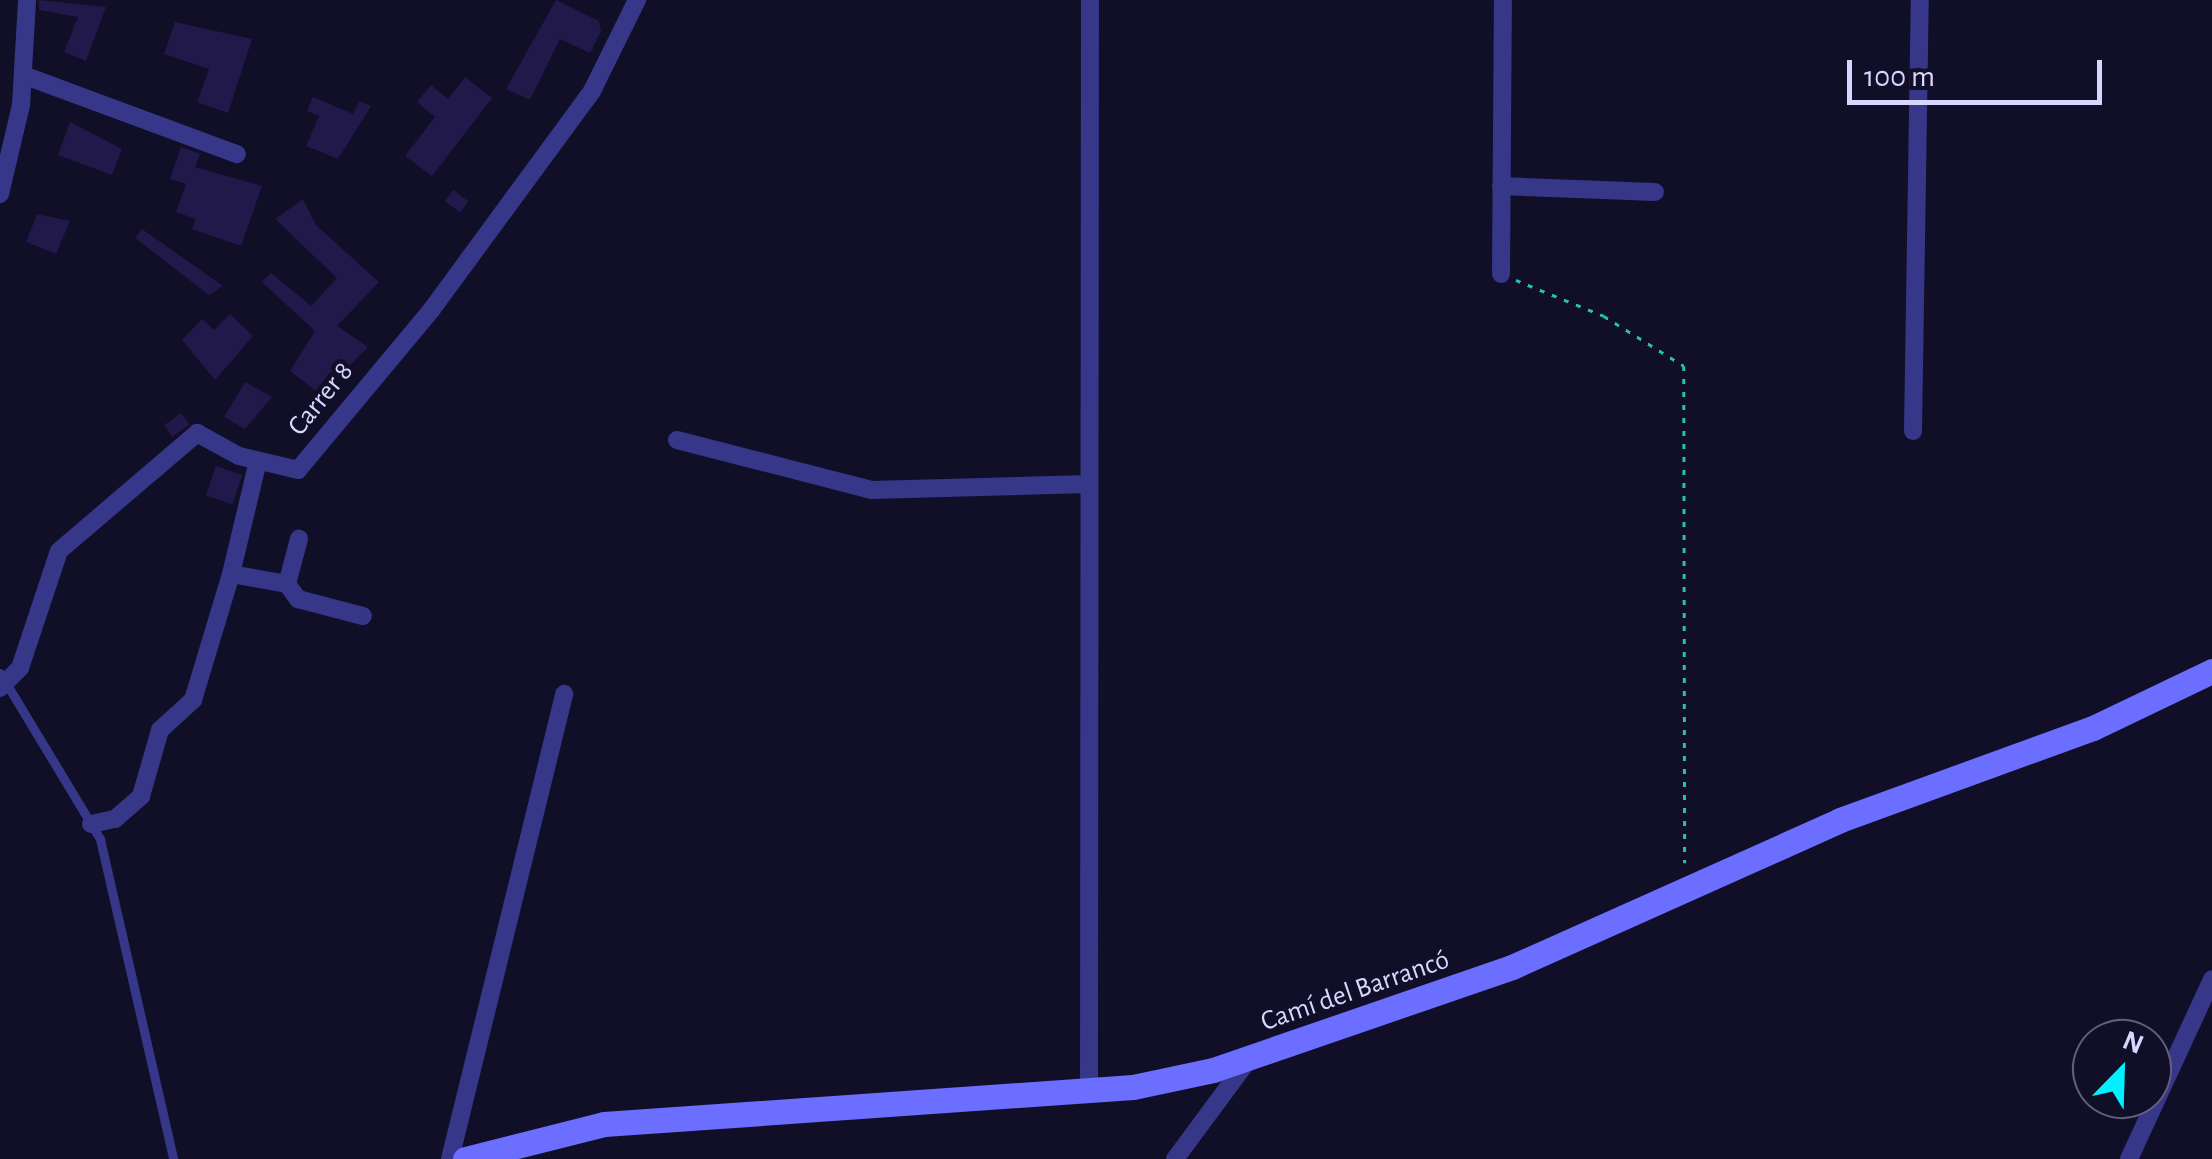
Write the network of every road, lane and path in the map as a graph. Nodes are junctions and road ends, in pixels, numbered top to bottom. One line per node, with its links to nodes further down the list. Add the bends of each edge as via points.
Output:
1 (27, 0): 6 (street)
2 (637, 0): 14 (street, Carrer 8, via 592,91 338,426 298,470)
3 (1090, 0): 15 (street)
4 (1503, 0): 8 (street)
5 (1920, 0): 12 (street)
6 (23, 76): 7 (street); 10 (street)
7 (237, 154)
8 (1501, 186): 9 (street); 11 (street)
9 (1655, 192)
10 (0, 194)
11 (1501, 274): 24 (path, via 1604,316 1684,366)
12 (1913, 430)
13 (678, 440): 15 (street, via 872,490)
14 (258, 461): 17 (street); 21 (street, Carrer 8, via 197,434 59,551)
15 (1089, 484): 27 (street)
16 (299, 539): 18 (street)
17 (231, 574): 18 (street); 23 (street, via 193,700 160,730 140,796)
18 (287, 584): 19 (street, via 298,599)
19 (363, 616)
20 (2212, 670): 24 (street, Camí del Barrancó, via 2093,728 1840,820)
21 (2, 682): 23 (lane)
22 (564, 694): 29 (street)
23 (91, 824): 28 (lane)
24 (1685, 890): 26 (street, Camí del Barrancó, via 1512,967)
25 (2212, 978): 32 (street)
26 (1249, 1059): 27 (street, Camí del Barrancó); 31 (street)
27 (1089, 1090): 30 (street, Camí del Barrancó, via 604,1124)
28 (173, 1159)
29 (450, 1159)
30 (465, 1159)
31 (1175, 1159)
32 (2129, 1159)

